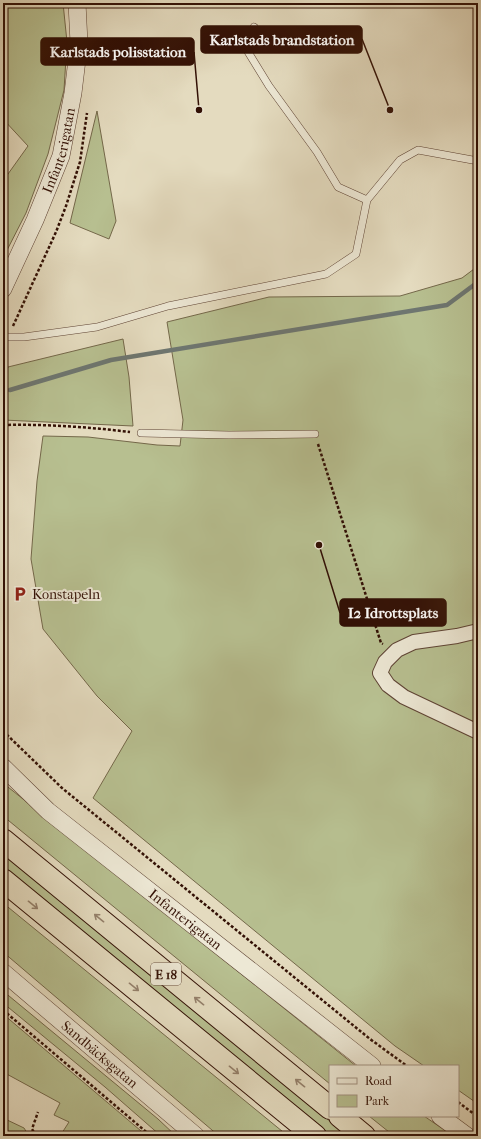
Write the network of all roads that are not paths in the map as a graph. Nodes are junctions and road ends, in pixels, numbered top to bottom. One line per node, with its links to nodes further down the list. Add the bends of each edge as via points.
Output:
1 (77, 3): 5 (street, Infanterigatan, via 78,43 73,93 60,156 35,220)
2 (254, 27): 4 (lane, via 245,47 269,86 317,152 338,187)
3 (478, 161): 4 (lane, via 418,150 400,160)
4 (367, 200): 6 (lane, via 356,254 326,274 168,306 97,327 24,337)
5 (3, 289)
6 (3, 336)
7 (141, 433): 8 (lane)
8 (315, 434)
9 (478, 630): 10 (street, via 457,636 414,642 397,650 385,662 380,673 388,685 404,697)
10 (478, 732)
11 (3, 767): 15 (street, Infanterigatan, via 48,811)
12 (3, 840): 16 (highway, E 18, one-way to 12)
13 (3, 880): 20 (highway, E 18, one-way to 20)
14 (3, 972): 19 (street, Sandbäcksgatan)
15 (371, 1065)
16 (329, 1107)
17 (341, 1117): 21 (highway)
18 (441, 1117): 22 (street)
19 (196, 1136)
20 (315, 1136)
21 (364, 1136)
22 (467, 1136)

